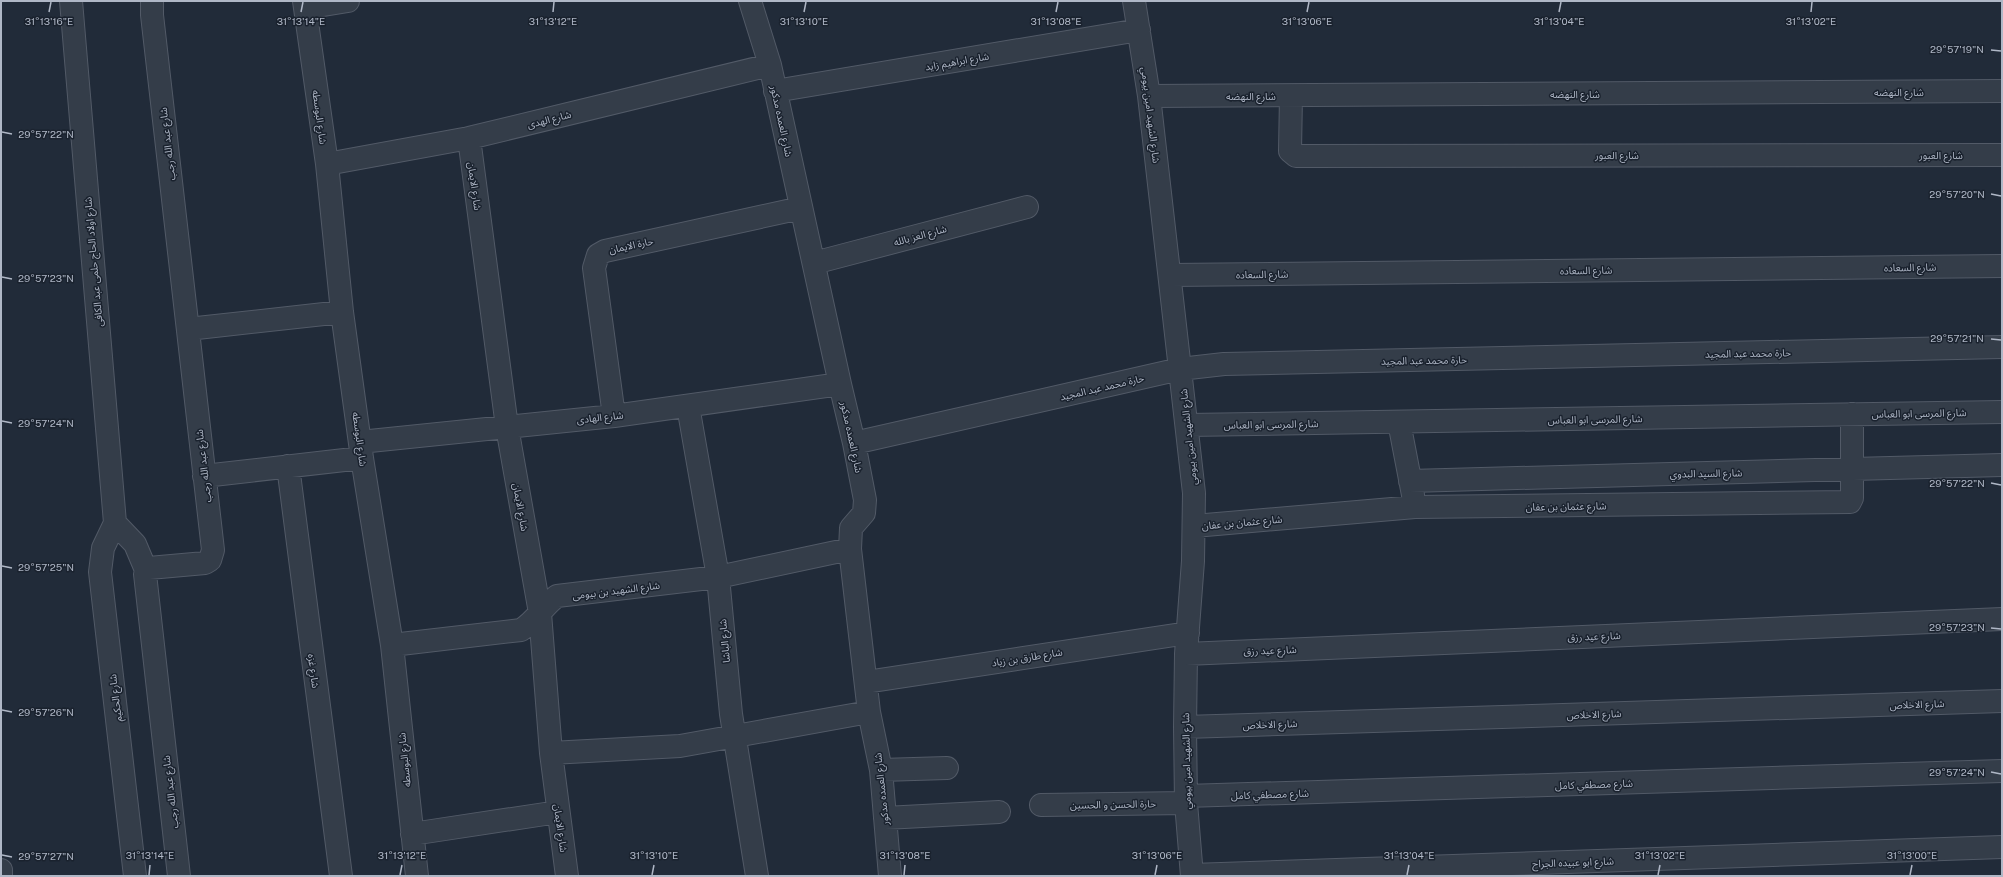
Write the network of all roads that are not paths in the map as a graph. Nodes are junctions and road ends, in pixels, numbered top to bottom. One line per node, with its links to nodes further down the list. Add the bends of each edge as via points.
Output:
1 (71, 1): 41 (street, شارع اولاد الحاج حلمى عبد الكافى)
2 (152, 1): 22 (street, شارع عبد الله رجب)
3 (348, 1): 6 (street)
4 (750, 1): 8 (street, شارع العمده مدكور)
5 (1134, 1): 7 (street, شارع الشهيد امين بيومي)
6 (304, 5): 15 (street, شارع البوسطه)
7 (1139, 30): 9 (street, شارع ابراهيم زايد); 11 (street, شارع الشهيد امين بيومي)
8 (770, 65): 9 (street, شارع العمده مدكور); 13 (street, شارع الهدى)
9 (775, 91): 17 (street, شارع العمده مدكور)
10 (2002, 91): 12 (street, شارع النهضه)
11 (1149, 96): 12 (street, شارع النهضه); 20 (street, شارع الشهيد امين بيومي)
12 (1291, 96): 14 (street, شارع العبور, via 1290,152 1296,156)
13 (469, 138): 15 (street, شارع الهدى); 32 (street, شارع الايمان)
14 (2002, 155)
15 (327, 164): 21 (street, شارع البوسطه)
16 (1027, 207): 18 (street, شارع العز بالله)
17 (801, 208): 18 (street, شارع العمده مدكور); 29 (street, حارة الايمان, via 605,251 598,255 594,268)
18 (814, 263): 25 (street, شارع العمده مدكور)
19 (2002, 266): 20 (street, شارع السعاده)
20 (1170, 275): 24 (street, شارع الشهيد امين بيومي)
21 (342, 312): 22 (street); 34 (street, شارع البوسطه)
22 (188, 329): 38 (street, شارع عبد الله رجب)
23 (2002, 347): 24 (street, حارة محمد عبد المجيد, via 1224,364)
24 (1180, 369): 31 (street, شارع الشهيد امين بيومي); 33 (street, حارة محمد عبد المجيد)
25 (840, 384): 26 (street, شارع الهادى); 33 (street, شارع العمده مدكور)
26 (688, 406): 29 (street, شارع الهادى); 45 (street, شارع الباشا)
27 (2002, 412): 28 (street, شارع المرسى ابو العباس)
28 (1852, 414): 30 (street, شارع المرسى ابو العباس); 37 (street, شارع عثمان بن عفان)
29 (614, 416): 32 (street, شارع الهادى)
30 (1399, 422): 31 (street, شارع المرسى ابو العباس); 39 (street)
31 (1187, 425): 42 (street, شارع الشهيد امين بيومي, via 1194,493)
32 (507, 427): 34 (street, شارع الهادى); 46 (street, شارع الايمان)
33 (854, 443): 43 (street, شارع العمده مدكور, via 865,507 851,528)
34 (361, 450): 36 (street, شارع الهادى); 49 (street, شارع البوسطه)
35 (2002, 465): 37 (street, شارع السيد البدوي)
36 (288, 466): 38 (street, شارع الهادى); 70 (street, شارع غزه)
37 (1852, 469): 39 (street, شارع السيد البدوي); 40 (street, شارع عثمان بن عفان, via 1850,502)
38 (204, 476): 44 (street, شارع عبد الله رجب, via 213,550 210,560)
39 (1410, 480): 40 (street)
40 (1415, 508): 42 (street, شارع عثمان بن عفان)
41 (115, 523): 44 (street, via 135,544); 68 (street, شارع الحكيم, via 103,548 100,572)
42 (1194, 526): 48 (street, شارع الشهيد امين بيومي)
43 (850, 549): 45 (street, شارع الشهيد بن بيومى); 50 (street, شارع العمده مدكور)
44 (146, 570): 69 (street, شارع عبد الله رجب)
45 (718, 577): 46 (street, شارع الشهيد بن بيومى, via 557,596); 54 (street, شارع الباشا)
46 (540, 613): 49 (street, شارع الشهيد بن بيومى, via 521,630); 55 (street, شارع الايمان)
47 (2002, 619): 48 (street, شارع عيد رزق)
48 (1187, 643): 50 (street, شارع طارق بن زياد); 53 (street, شارع الشهيد امين بيومي)
49 (392, 645): 64 (street, شارع البوسطه)
50 (866, 682): 52 (street, شارع العمده مدكور)
51 (2002, 701): 53 (street, شارع الاخلاص)
52 (869, 712): 54 (street); 57 (street, شارع العمده مدكور)
53 (1185, 727): 59 (street, شارع الشهيد امين بيومي)
54 (734, 735): 55 (street, via 680,746); 73 (street, شارع الباشا)
55 (552, 752): 61 (street, شارع الايمان)
56 (947, 768): 57 (street)
57 (881, 770): 63 (street, شارع العمده مدكور)
58 (2002, 771): 59 (street, شارع مصطفي كامل)
59 (1186, 800): 60 (street, حارة الحسن و الحسين); 75 (street, شارع الشهيد امين بيومي)
60 (1041, 805)
61 (558, 812): 64 (street); 72 (street, شارع الايمان)
62 (999, 812): 63 (street)
63 (885, 818): 74 (street, شارع العمده مدكور)
64 (412, 834): 71 (street, شارع البوسطه)
65 (2002, 847): 75 (street, شارع ابو عبيده الجراح)
66 (1, 870): 67 (street)
67 (1, 876)
68 (135, 876)
69 (179, 876)
70 (341, 876)
71 (417, 876)
72 (567, 876)
73 (757, 876)
74 (890, 876)
75 (1192, 876)

